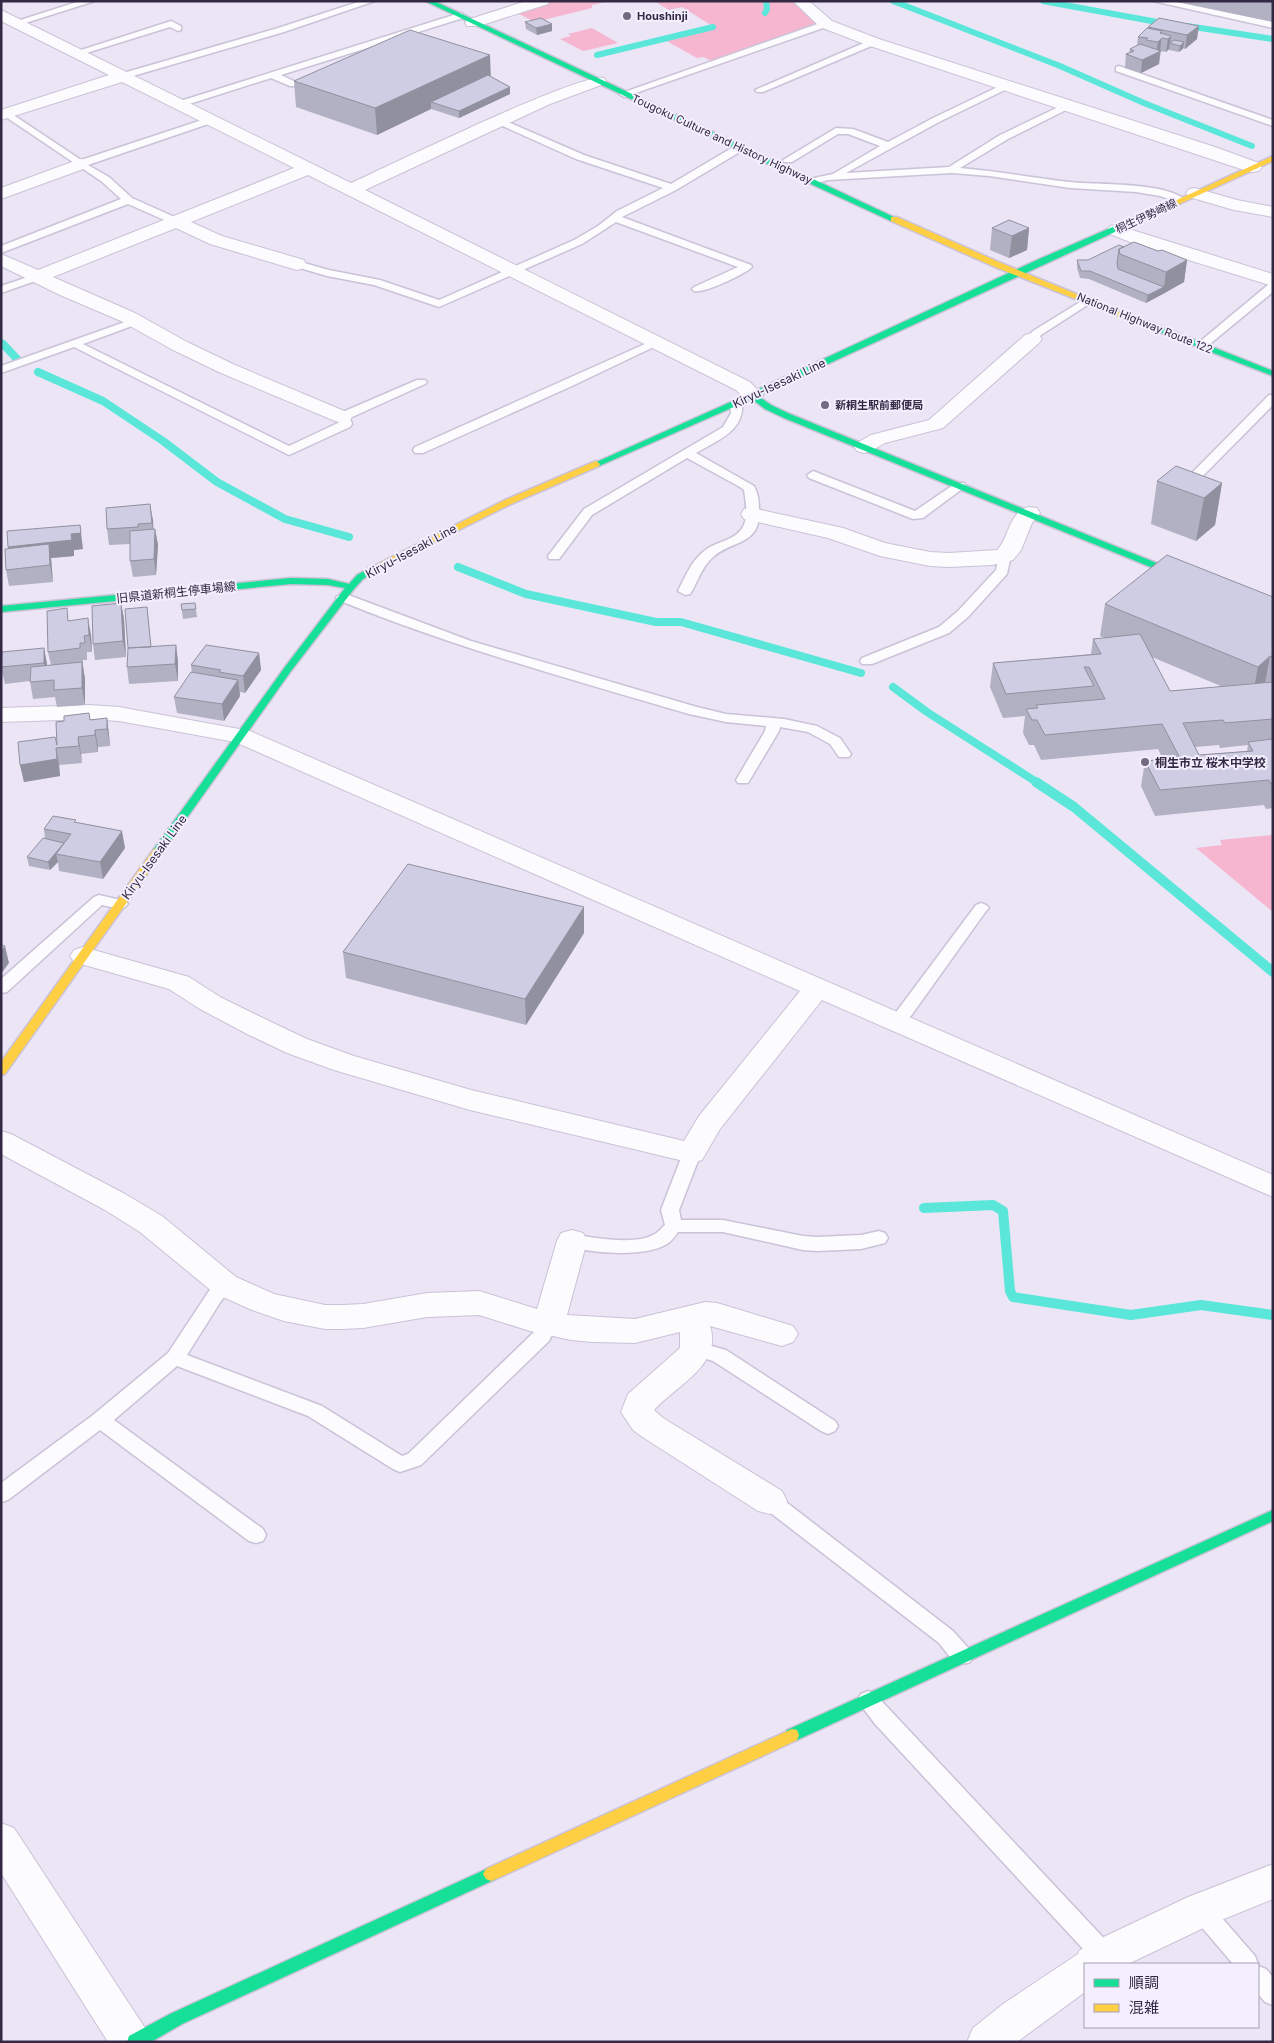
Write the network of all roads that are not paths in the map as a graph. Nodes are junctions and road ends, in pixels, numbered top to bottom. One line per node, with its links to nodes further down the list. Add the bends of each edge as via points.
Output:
1 (90, 1): 9 (lane)
2 (371, 1): 16 (lane)
3 (428, 1): 8 (main road, Tougoku Culture and History Highway)
4 (544, 1): 8 (street)
5 (800, 1): 10 (street)
6 (1157, 1): 11 (lane)
7 (1, 15): 9 (street)
8 (466, 20): 17 (lane); 18 (main road, Tougoku Culture and History Highway)
9 (16, 22): 14 (street)
10 (826, 24): 13 (street); 22 (lane)
11 (1273, 25)
12 (178, 28): 14 (lane, via 171,24)
13 (872, 42): 20 (street); 21 (lane)
14 (77, 53): 16 (street)
15 (1119, 69): 28 (lane)
16 (123, 76): 23 (street); 25 (street)
17 (271, 76): 19 (lane); 23 (lane)
18 (598, 81): 22 (main road, Tougoku Culture and History Highway); 27 (street)
19 (293, 84)
20 (1008, 86): 24 (street); 29 (lane)
21 (760, 90)
22 (624, 94): 30 (main road, Tougoku Culture and History Highway)
23 (180, 104): 26 (street)
24 (1069, 105): 34 (street); 36 (lane, via 1004,137)
25 (4, 114): 33 (lane)
26 (211, 120): 33 (lane); 35 (street)
27 (499, 121): 39 (lane, via 580,157); 40 (street)
28 (1273, 123)
29 (888, 146): 32 (lane, via 849,131 836,131); 37 (lane)
30 (739, 148): 38 (main road, Tougoku Culture and History Highway); 39 (lane)
31 (1273, 158): 34 (main road, 桐生伊勢崎線)
32 (788, 160)
33 (80, 164): 41 (street); 43 (lane, via 105,179)
34 (1253, 167): 42 (main road, 桐生伊勢崎線)
35 (310, 168): 40 (street); 46 (street)
36 (952, 170): 37 (lane); 42 (lane)
37 (836, 176): 38 (lane)
38 (813, 181): 52 (main road, Tougoku Culture and History Highway)
39 (672, 188): 45 (lane)
40 (353, 189): 51 (street)
41 (1, 194)
42 (1188, 196): 44 (street); 47 (main road, 桐生伊勢崎線)
43 (128, 200): 46 (lane); 48 (lane)
44 (1273, 212)
45 (614, 218): 51 (lane, via 578,242); 56 (lane, via 747,267)
46 (175, 221): 50 (street, via 216,240); 53 (street)
47 (1116, 230): 52 (main road, 桐生伊勢崎線); 54 (street)
48 (1, 250)
49 (1, 259): 53 (street)
50 (297, 264): 51 (lane, via 376,282 439,304)
51 (514, 271): 61 (street)
52 (1018, 272): 58 (main road, National Highway Route 122); 68 (main road, Kiryu-Isesaki Line)
53 (37, 277): 57 (lane); 59 (street)
54 (1273, 280)
55 (1273, 286): 63 (lane)
56 (698, 289)
57 (1, 290)
58 (1088, 300): 60 (lane); 63 (main road, National Highway Route 122)
59 (136, 321): 62 (lane); 69 (street, via 180,346)
60 (1032, 339): 70 (street, via 936,424 878,439)
61 (656, 342): 68 (street, via 743,386); 71 (lane)
62 (76, 344): 64 (lane); 69 (lane, via 289,451 346,424)
63 (1201, 346): 65 (main road, National Highway Route 122)
64 (1, 370)
65 (1273, 374)
66 (421, 382): 69 (lane)
67 (1273, 398): 75 (lane)
68 (744, 399): 70 (main road); 72 (lane, via 728,429); 82 (main road, Kiryu-Isesaki Line, via 508,502 382,563 360,577)
69 (342, 417)
70 (864, 447): 74 (main road)
71 (419, 450)
72 (688, 454): 77 (lane, via 750,489); 79 (lane, via 588,512)
73 (813, 475): 74 (lane, via 913,515 919,515)
74 (960, 486): 76 (main road)
75 (1176, 495)
76 (1029, 513): 78 (street); 80 (main road)
77 (752, 514): 78 (street, via 835,533 880,549 930,559); 81 (lane, via 747,535 709,553)
78 (1005, 555): 84 (lane, via 1002,571 944,630)
79 (554, 556)
80 (1199, 584)
81 (685, 591)
82 (347, 592): 83 (main road, 旧県道新桐生停車場線, via 328,582 291,580); 86 (lane, via 401,621 466,644 694,711 726,718); 87 (main road, Kiryu-Isesaki Line)
83 (1, 609)
84 (867, 661)
85 (1, 715): 87 (street, via 119,714)
86 (773, 722): 88 (lane, via 812,728 835,741); 89 (lane, via 772,731)
87 (241, 736): 90 (main road, Kiryu-Isesaki Line); 94 (street)
88 (844, 754)
89 (743, 780)
90 (120, 904): 92 (main road, Kiryu-Isesaki Line); 93 (lane, via 99,900)
91 (981, 908): 95 (lane)
92 (83, 956): 96 (main road, Kiryu-Isesaki Line); 98 (street, via 179,983 259,1028 353,1066 470,1100)
93 (1, 988)
94 (816, 988): 95 (street); 98 (street, via 709,1123)
95 (897, 1023): 99 (street)
96 (1, 1071)
97 (1, 1141): 103 (street, via 151,1224)
98 (692, 1154): 100 (lane, via 670,1210)
99 (1273, 1187)
100 (674, 1226): 101 (lane, via 723,1226 817,1244); 102 (lane, via 662,1239 650,1244 594,1245)
101 (879, 1238)
102 (572, 1241): 105 (street)
103 (225, 1285): 105 (street, via 284,1309 325,1317 363,1316 466,1302 492,1306); 108 (lane)
104 (690, 1317): 105 (street, via 635,1331); 106 (street, via 717,1316); 107 (street, via 697,1334)
105 (549, 1324): 108 (lane, via 542,1336 414,1460 400,1464 315,1411)
106 (782, 1334)
107 (697, 1349): 110 (lane, via 719,1355); 112 (street, via 692,1358 639,1403 637,1412 652,1427)
108 (175, 1358): 109 (lane)
109 (100, 1420): 111 (lane); 114 (lane)
110 (828, 1426)
111 (1, 1494)
112 (770, 1501): 115 (lane, via 946,1637)
113 (1273, 1515): 115 (main road)
114 (256, 1535)
115 (963, 1656): 116 (main road)
116 (868, 1700): 120 (lane); 125 (main road, via 185,2015)
117 (1, 1840): 125 (street)
118 (1273, 1881): 119 (street)
119 (1201, 1910): 120 (street); 121 (lane)
120 (1094, 1963)
121 (1246, 1963)
122 (1084, 1970): 126 (street)
123 (1259, 1978): 124 (lane)
124 (1273, 1994)
125 (133, 2042)
126 (987, 2042)

